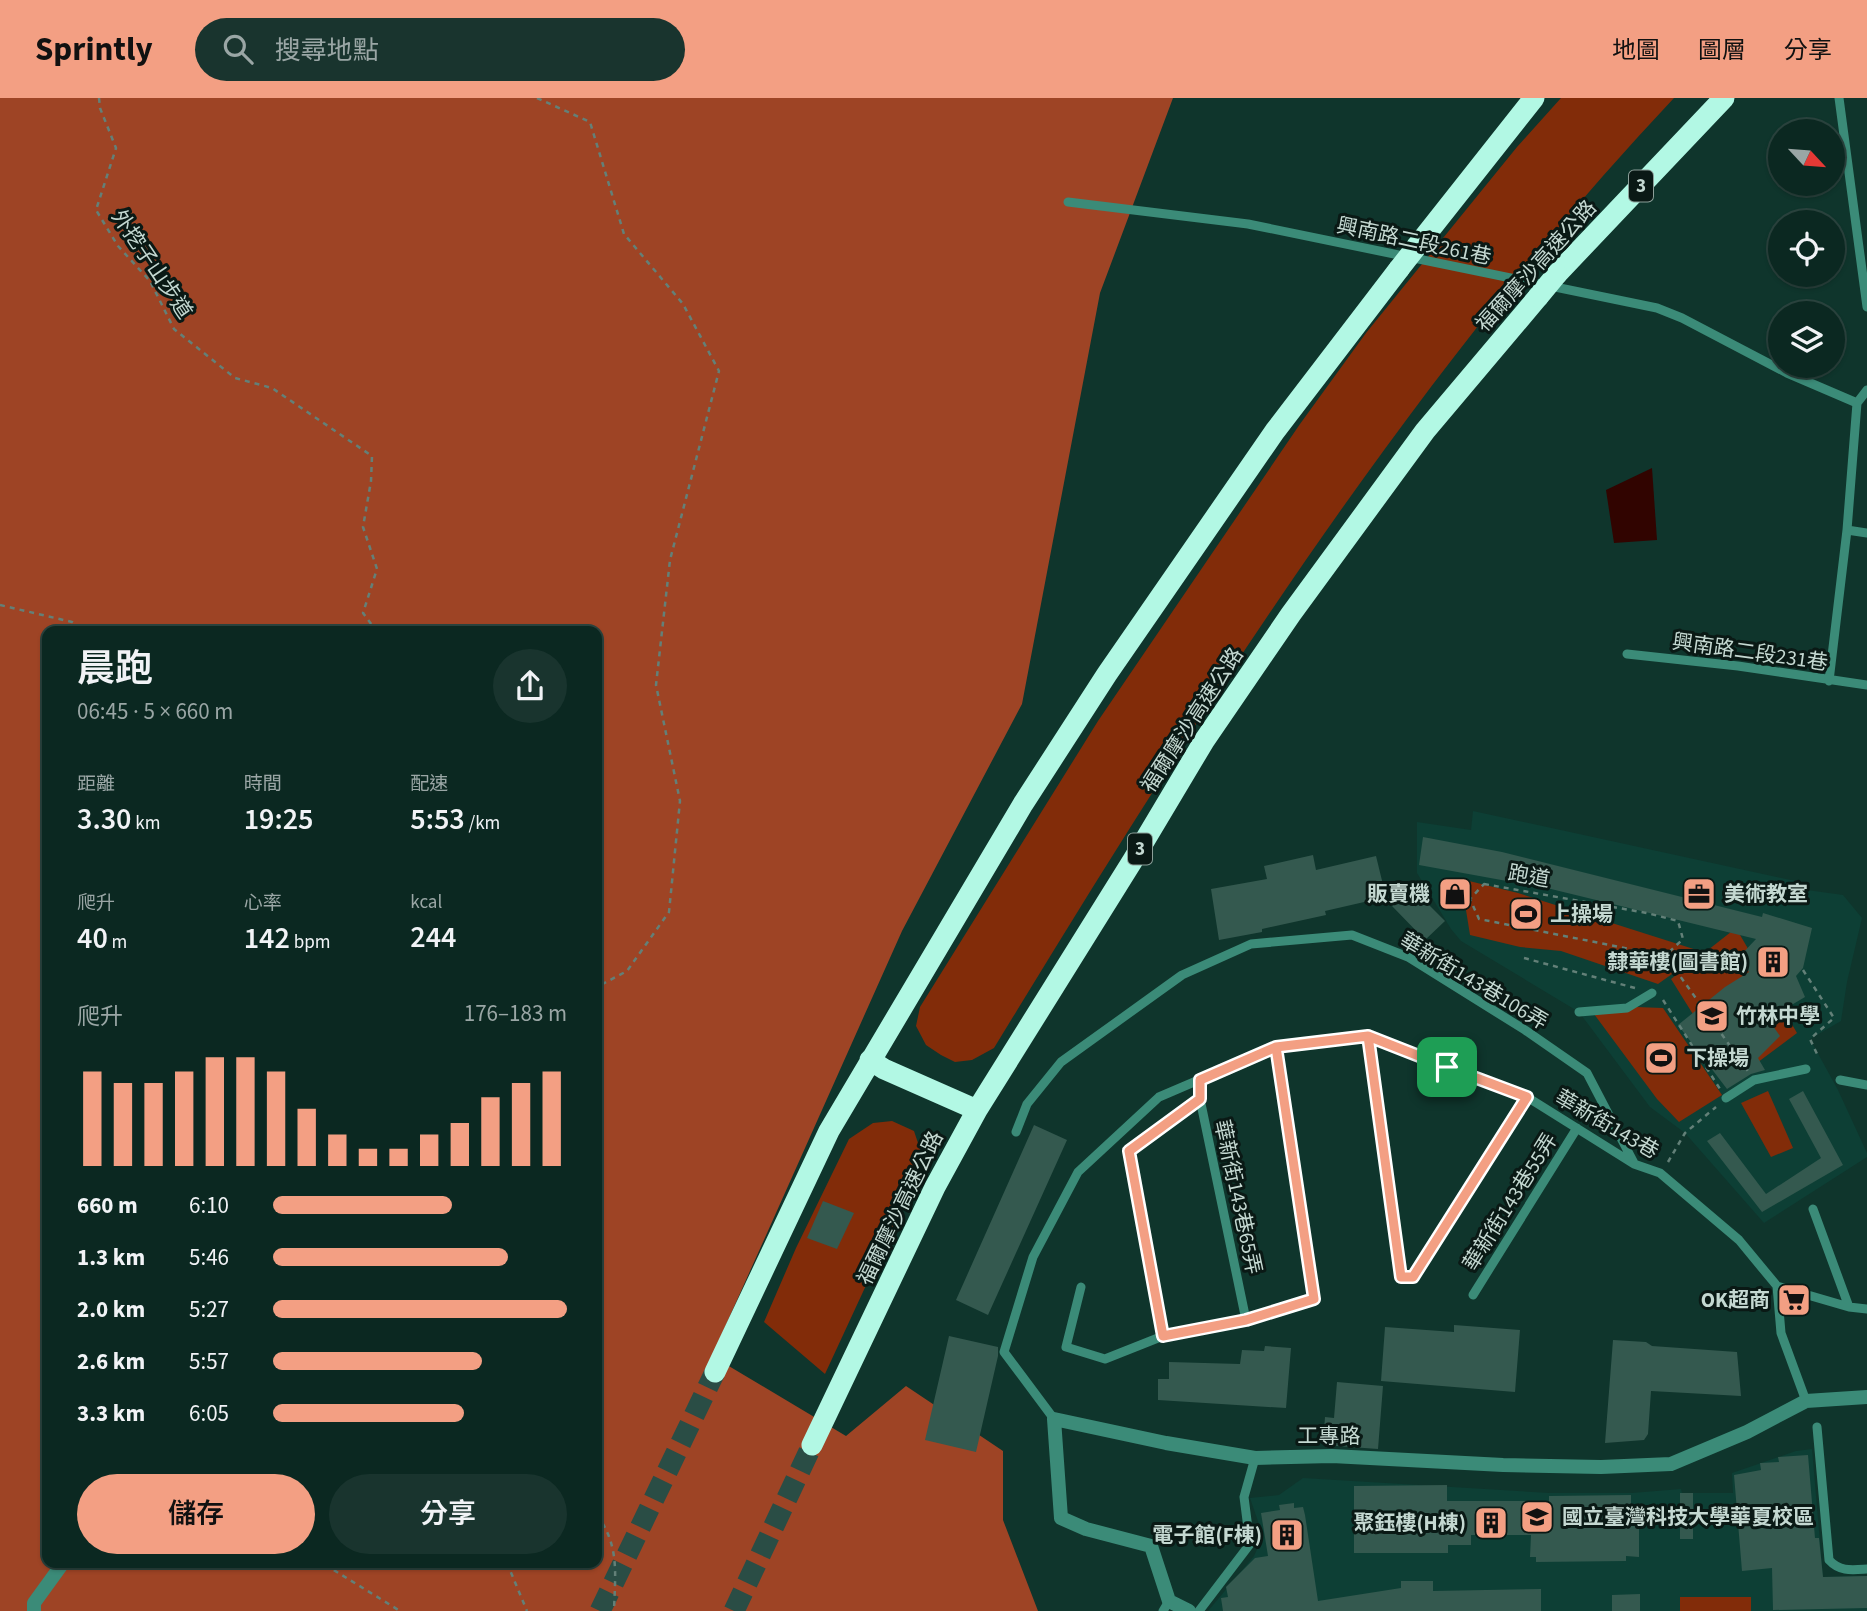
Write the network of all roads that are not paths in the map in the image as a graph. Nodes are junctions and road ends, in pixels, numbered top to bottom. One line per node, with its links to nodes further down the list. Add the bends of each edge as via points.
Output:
1 (1534, 98): 17 (highway, bridge, via 1275,430 1023,804)
2 (1724, 98): 25 (highway, 福爾摩沙高速公路 / 3, bridge, via 1557,274 1425,431 1204,741)
3 (1839, 98): 5 (lane)
4 (1068, 202): 7 (lane, 興南路二段261巷, via 1248,225 1657,308)
5 (1867, 307)
6 (1867, 390): 7 (lane)
7 (1857, 403): 8 (lane)
8 (1847, 530): 9 (lane); 11 (lane)
9 (1867, 533)
10 (1628, 653): 11 (lane, 興南路二段231巷)
11 (1829, 681): 12 (lane, 興南路二段231巷)
12 (1867, 685)
13 (1652, 993): 14 (lane, via 1627,1008)
14 (1579, 1012)
15 (1368, 1036): 16 (lane, 華新街143巷); 22 (lane, 華新街143巷); 22 (lane, via 1401,1277 1413,1277)
16 (1276, 1047): 19 (lane, 華新街143巷); 35 (lane, via 1314,1299)
17 (870, 1060): 25 (highway); 37 (highway, via 829,1131)
18 (1806, 1069): 23 (lane, via 1754,1080)
19 (1200, 1080): 24 (lane, 華新街143巷65弄); 40 (lane, 華新街143巷, via 1159,1097 1078,1172 1033,1257 1004,1352)
20 (1840, 1080): 21 (lane)
21 (1867, 1085)
22 (1527, 1097): 26 (lane, 華新街143巷)
23 (1726, 1098)
24 (1200, 1099): 35 (lane, 華新街143巷65弄); 36 (lane, via 1129,1151)
25 (976, 1110): 42 (highway, 福爾摩沙高速公路 / 3)
26 (1577, 1128): 28 (lane, 華新街143巷); 32 (lane, 華新街143巷55弄)
27 (1016, 1132): 28 (lane, 華新街143巷106弄, via 1027,1104 1061,1062 1182,975 1251,944 1352,935 1408,957 1587,1073)
28 (1634, 1164): 30 (lane, 華新街143巷, via 1660,1173 1739,1240)
29 (1813, 1209): 33 (lane)
30 (1777, 1286): 33 (lane); 39 (lane, via 1781,1333)
31 (1081, 1287): 36 (lane, via 1066,1347 1105,1359)
32 (1473, 1295)
33 (1849, 1307): 34 (lane)
34 (1867, 1309)
35 (1246, 1320): 36 (lane)
36 (1163, 1336)
37 (715, 1372)
38 (1867, 1397): 39 (street, 工專路)
39 (1806, 1401): 43 (street, 工專路, via 1671,1464 1503,1465 1332,1455)
40 (1054, 1419): 43 (street, 工專路); 46 (street, via 1061,1518 1151,1546)
41 (1817, 1427): 45 (lane, via 1829,1560 1846,1570)
42 (812, 1445)
43 (1255, 1458): 49 (lane, via 1244,1497 1250,1544)
44 (59, 1568): 47 (street, via 34,1603)
45 (1867, 1569)
46 (1166, 1606): 48 (street)
47 (34, 1611)
48 (1189, 1611)
49 (1199, 1611)

